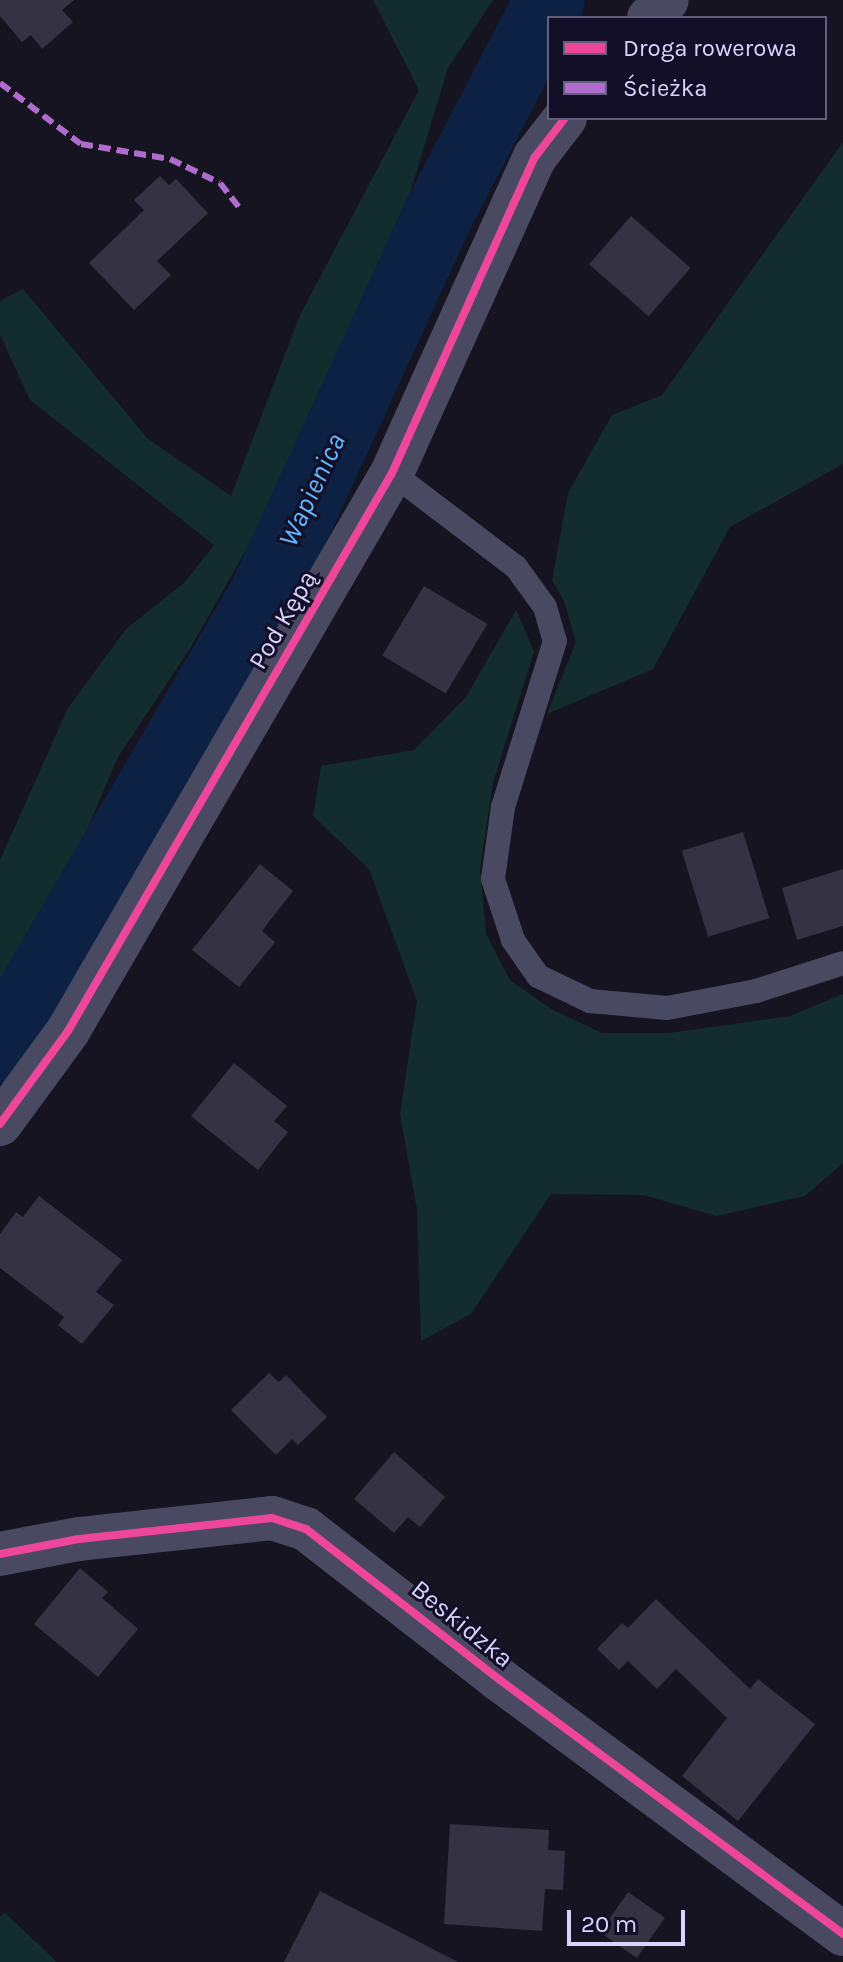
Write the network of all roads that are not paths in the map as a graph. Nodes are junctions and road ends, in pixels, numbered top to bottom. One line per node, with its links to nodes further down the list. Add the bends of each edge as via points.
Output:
1 (667, 0): 2 (street)
2 (651, 16)
3 (563, 120): 4 (street, Pod Kępą, via 535,157)
4 (392, 473): 5 (lane, via 516,567 545,607 555,641 503,807 493,879 513,940 538,976 590,1001 667,1008 756,991); 6 (street, Pod Kępą, via 68,1031)
5 (843, 963)
6 (0, 1124)
7 (0, 1554): 8 (street, Beskidzka, via 79,1539 272,1518 306,1529)
8 (843, 1934)

